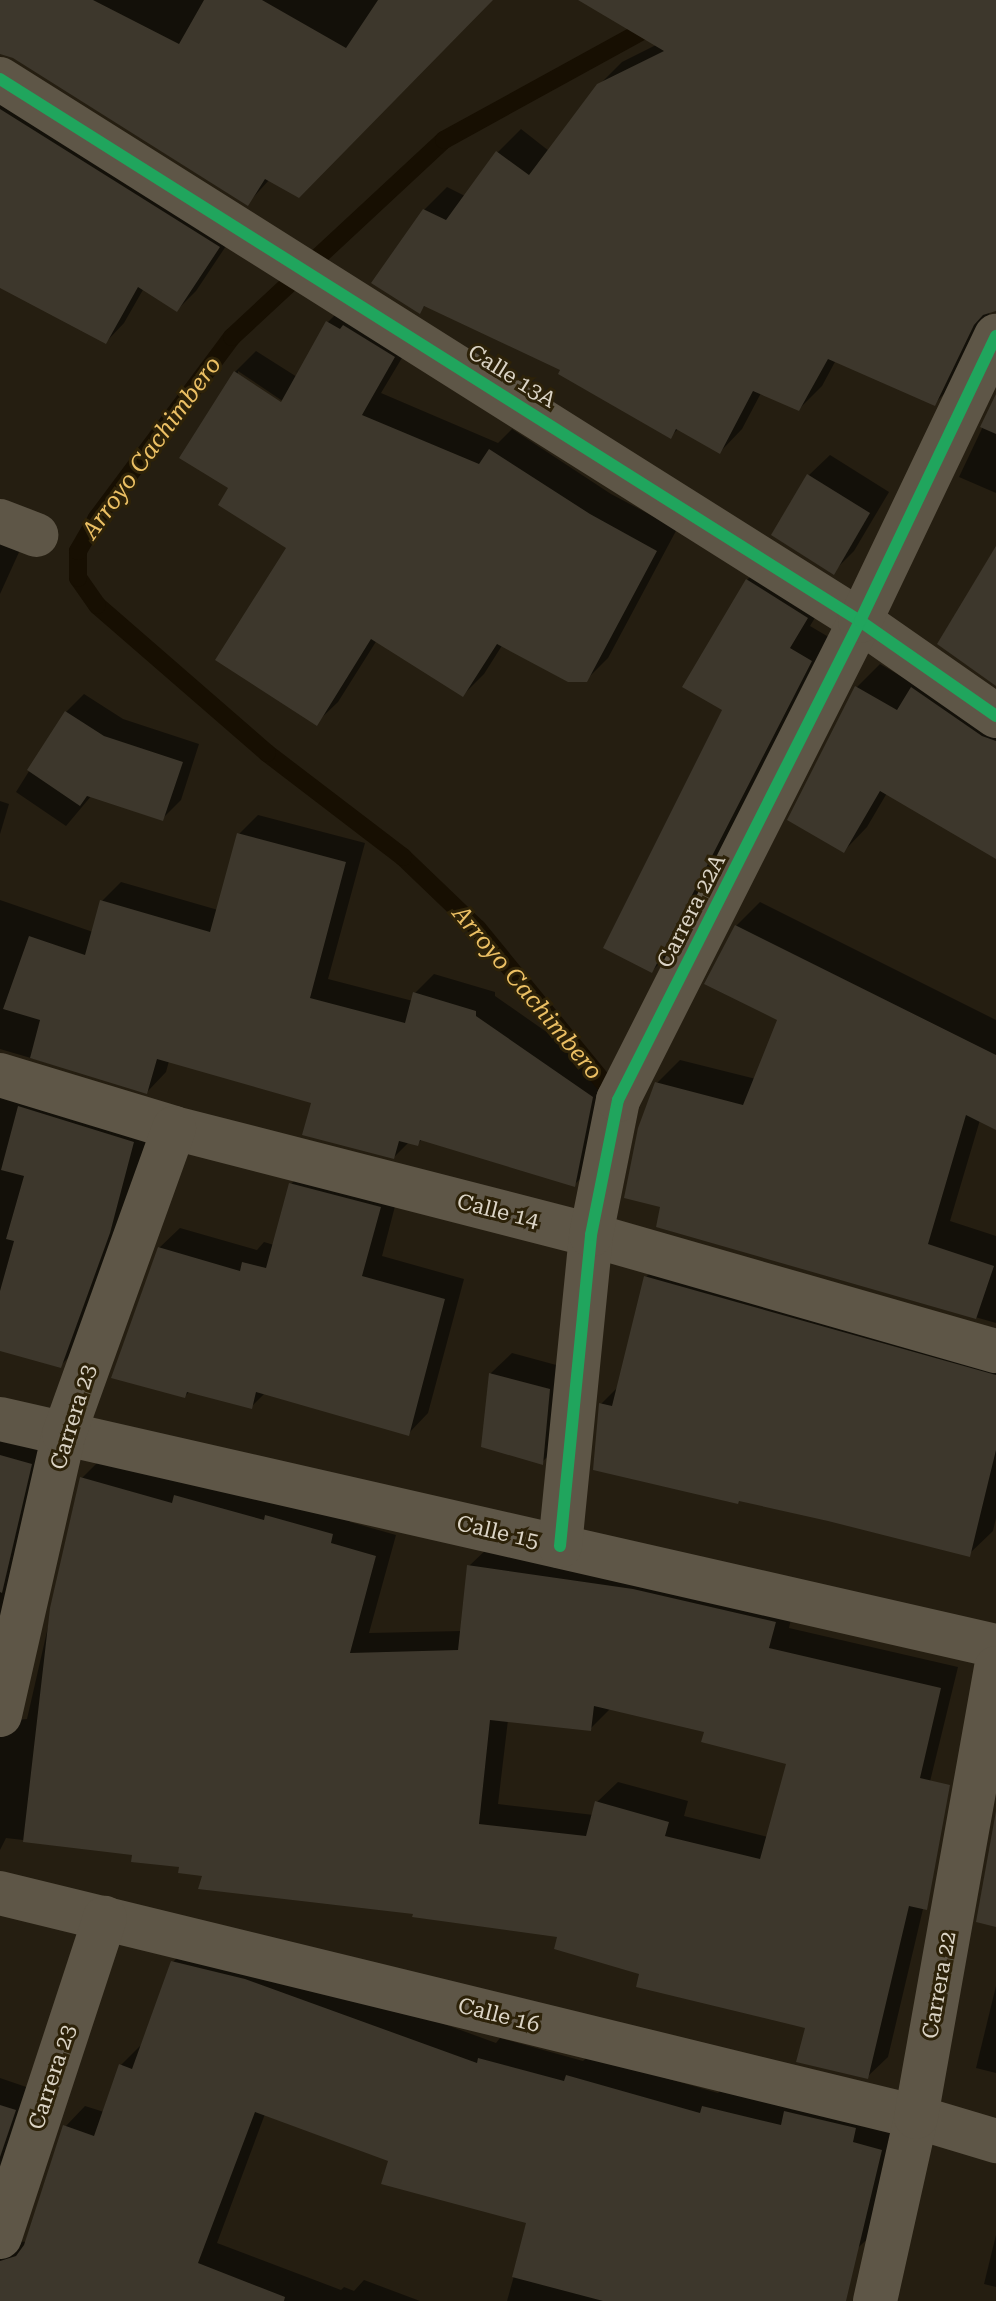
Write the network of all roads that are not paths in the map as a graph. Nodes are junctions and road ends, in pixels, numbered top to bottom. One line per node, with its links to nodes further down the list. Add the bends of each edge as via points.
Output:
1 (0, 79): 3 (street, Calle 13A)
2 (996, 336): 3 (street, Carrera 22A)
3 (860, 621): 4 (street, Calle 13A); 7 (street, Carrera 22A, via 618,1100)
4 (996, 716)
5 (0, 1075): 6 (street, Calle 14)
6 (174, 1128): 7 (street, Calle 14); 10 (street, Carrera 23)
7 (591, 1235): 8 (street, Calle 14); 11 (street, Carrera 22A)
8 (996, 1351)
9 (0, 1419): 10 (street, Calle 15)
10 (64, 1434): 11 (street, Calle 15); 14 (street, Carrera 23)
11 (560, 1546): 12 (street, Calle 15)
12 (996, 1646)
13 (996, 1668): 17 (street, Carrera 22)
14 (0, 1715)
15 (0, 1893): 16 (street, Calle 16)
16 (105, 1918): 17 (street, Calle 16); 19 (street, Carrera 23)
17 (916, 2117): 18 (street, Calle 16); 20 (street, Carrera 22)
18 (996, 2141)
19 (0, 2237)
20 (875, 2301)

